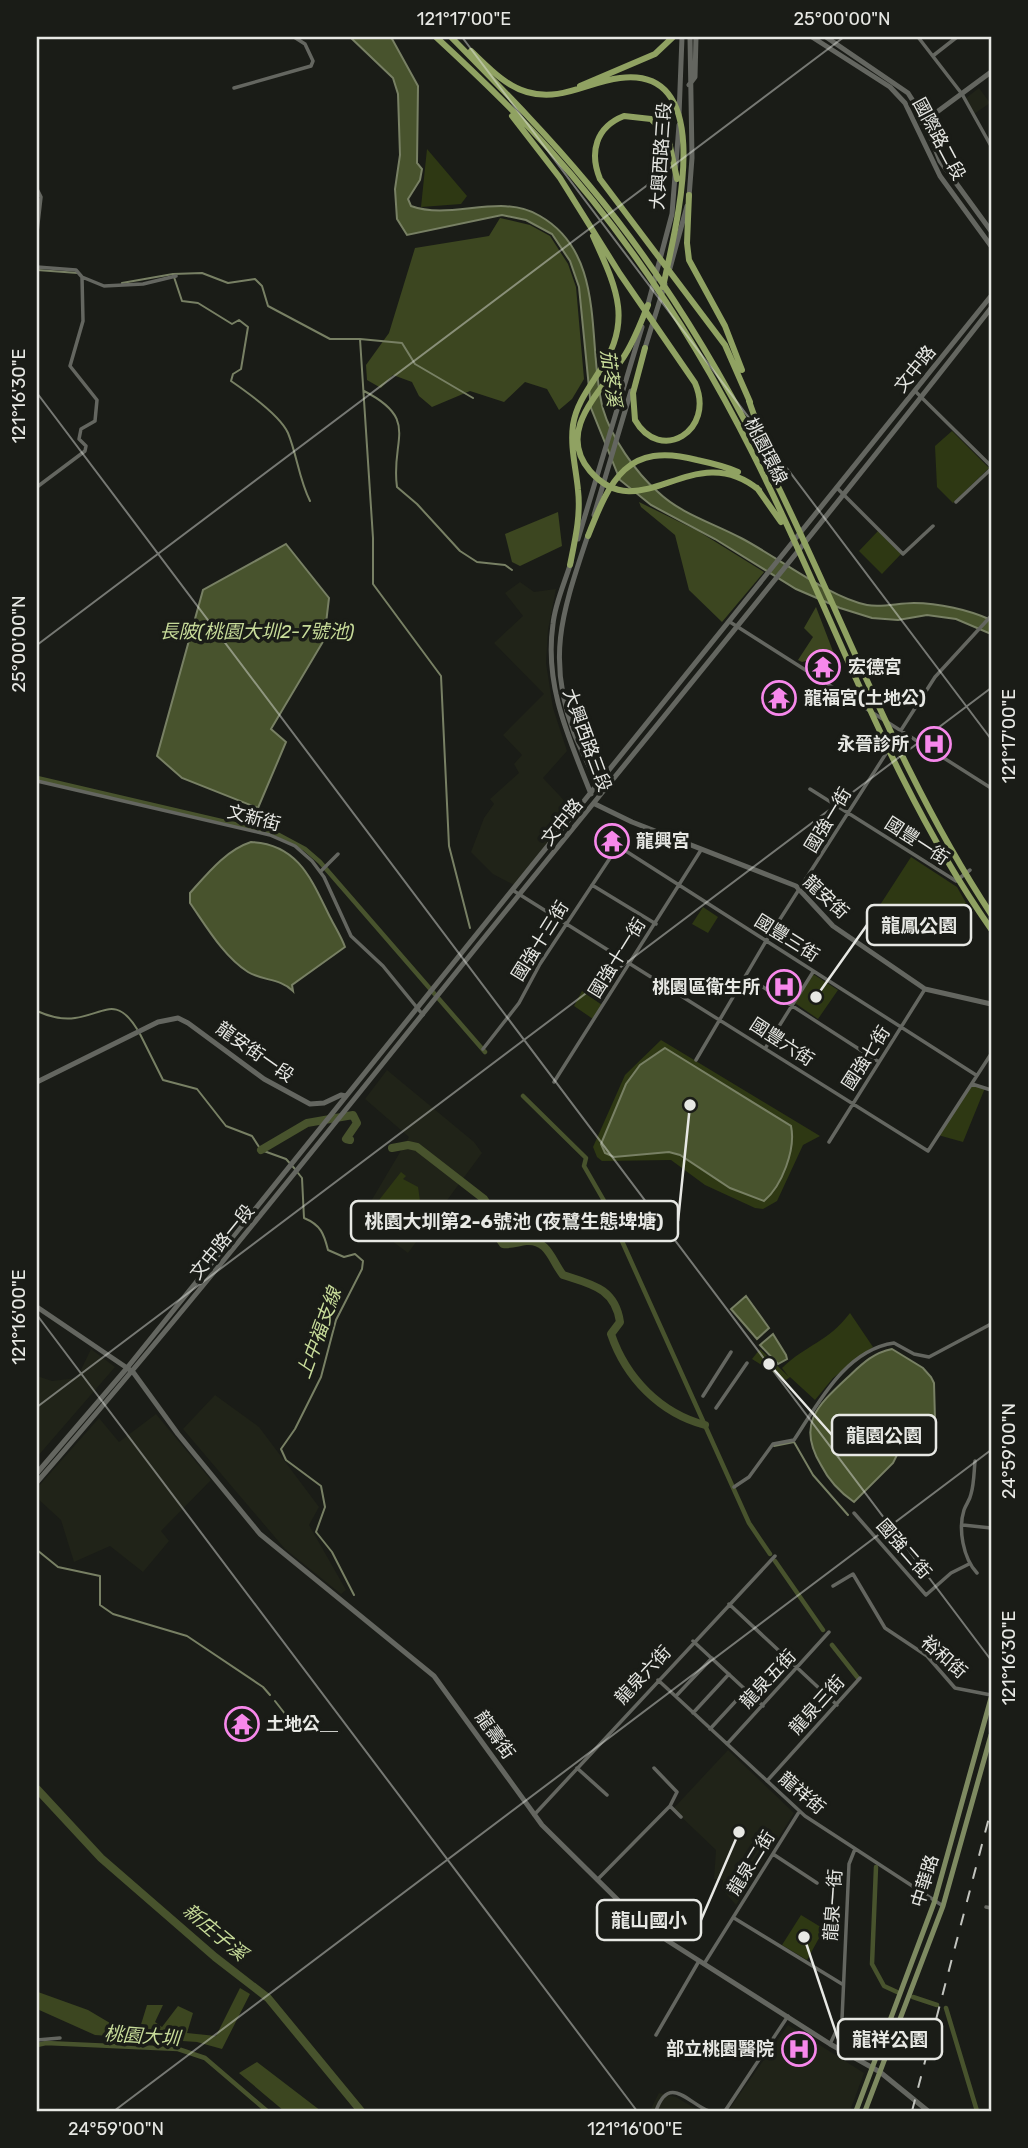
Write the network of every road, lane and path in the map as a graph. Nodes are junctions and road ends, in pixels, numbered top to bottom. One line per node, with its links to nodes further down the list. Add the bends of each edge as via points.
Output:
1 (294, 37): 17 (street, via 308,50 311,66)
2 (436, 37): 16 (highway, 桃園環線)
3 (453, 37): 12 (highway)
4 (673, 37): 19 (highway, via 655,54)
5 (682, 37): 23 (street, 大興西路三段)
6 (691, 37): 15 (street, 大興西路三段)
7 (696, 37): 15 (street, via 695,77)
8 (812, 37): 21 (street, 國際路二段, via 890,87 905,103)
9 (826, 37): 20 (street, 國際路二段, via 895,82 915,102)
10 (918, 37): 13 (street)
11 (957, 37): 13 (street)
12 (469, 52): 19 (highway, via 516,88); 33 (highway, 桃園環線, via 589,185 651,267)
13 (934, 55): 18 (street)
14 (991, 72): 18 (street)
15 (689, 85): 25 (street, 大興西路三段)
16 (488, 86): 26 (highway); 33 (highway, 桃園環線, via 584,191)
17 (234, 88)
18 (962, 94): 20 (street); 22 (street)
19 (548, 95): 23 (highway, via 617,78 657,85 676,105 683,132)
20 (924, 122): 21 (street); 27 (street, 國際路二段, via 940,161)
21 (916, 126): 29 (street, 國際路二段, via 940,176)
22 (991, 146)
23 (679, 179): 33 (highway, via 678,215); 35 (street, 大興西路三段); 40 (highway, via 668,138 651,119 624,116 601,133 594,156 600,179 725,345)
24 (37, 189): 28 (street, via 41,205)
25 (689, 195): 33 (street, 大興西路三段); 40 (highway, via 690,260 731,341)
26 (572, 197): 37 (highway, via 695,383 701,403 694,426 672,440 645,433 633,414 633,393); 51 (highway, via 620,309 618,335 610,355 574,419 579,513)
27 (991, 231)
28 (37, 232)
29 (991, 246)
30 (37, 267): 31 (street)
31 (80, 274): 32 (street, via 105,286 144,284); 42 (street, via 83,321 70,366 97,400 95,421 81,429 79,439 85,452)
32 (174, 276)
33 (664, 294): 37 (street, 大興西路三段); 47 (highway, 桃園環線, via 716,369); 48 (highway, 桃園環線, via 753,453)
34 (991, 296): 38 (street, 文中路)
35 (648, 304): 44 (highway, via 624,356 582,417 579,449 589,470 608,485 629,491 708,471 734,474); 51 (street, 大興西路三段)
36 (991, 308): 39 (street, 文中路)
37 (645, 348): 50 (street, 大興西路三段)
38 (915, 391): 39 (street); 43 (street, 文中路)
39 (921, 396): 41 (street); 45 (street, 文中路)
40 (750, 402): 47 (highway)
41 (991, 468): 46 (street)
42 (37, 487)
43 (836, 488): 45 (street); 52 (street, 文中路)
44 (759, 490): 48 (highway); 50 (highway, via 728,468 671,454 642,458 618,474)
45 (843, 494): 49 (street, via 903,554); 53 (street, 文中路)
46 (956, 502)
47 (789, 507): 75 (highway, 桃園環線, via 915,782)
48 (780, 517): 78 (highway, 桃園環線, via 906,784)
49 (933, 526)
50 (588, 536): 59 (street, 大興西路三段, via 563,611 559,652 566,709)
51 (570, 565): 62 (street, 大興西路三段, via 553,621 551,671 565,730)
52 (775, 567): 53 (street); 55 (street, 文中路)
53 (782, 571): 56 (street, 文中路)
54 (991, 616): 57 (street, 國強一街, via 935,677)
55 (730, 622): 56 (street); 59 (street, 文中路)
56 (737, 628): 57 (street); 63 (street, 文中路)
57 (901, 730): 60 (street); 64 (street, 國強一街)
58 (37, 781): 68 (street, 文新街, via 270,835 295,846)
59 (598, 786): 62 (street, 文中路); 63 (street, 大興西路三段)
60 (991, 788)
61 (810, 789): 64 (street)
62 (591, 794): 63 (street, 大興西路三段); 73 (street, 文中路)
63 (595, 804): 66 (street, 龍安街); 74 (street, 文中路)
64 (849, 813): 69 (street, 國豐一街, via 956,881); 72 (street, 國強一街)
65 (618, 846): 70 (street, 國強十三街); 71 (street, 國豐三街)
66 (702, 849): 71 (street, 國強十一街); 72 (street, 龍安街)
67 (338, 854): 68 (street)
68 (323, 869): 88 (street, 文新街, via 351,936 383,966)
69 (970, 870)
70 (592, 886): 76 (street, 國強十三街); 77 (street)
71 (680, 887): 77 (street, 國強十一街); 79 (street, 國豐三街)
72 (801, 890): 79 (street, 國強一街); 84 (street, 龍安街, via 833,926)
73 (514, 891): 74 (street, 國豐六街); 80 (street, 文中路)
74 (521, 895): 76 (street, 國豐六街); 80 (street, 文中路)
75 (991, 914)
76 (567, 924): 81 (street, 國豐六街); 93 (street, 國強十三街, via 519,1003)
77 (656, 924): 81 (street, 國強十一街)
78 (991, 929)
79 (766, 942): 82 (street, 國豐三街); 83 (street, 國強一街)
80 (469, 951): 85 (street, 文中路)
81 (631, 964): 90 (street, 國豐六街); 98 (street, 國強十一街)
82 (813, 971): 87 (street); 91 (street, 國豐三街)
83 (746, 976): 87 (street); 90 (street, 國強一街)
84 (925, 989): 86 (street, 龍安街); 91 (street, 國強七街)
85 (438, 990): 88 (street, 文中路); 89 (street, 文中路)
86 (991, 1003)
87 (792, 1005): 92 (street); 96 (street)
88 (417, 1009): 89 (street, 文新街); 102 (street, 文中路一段)
89 (423, 1015): 102 (street, 文中路一段)
90 (719, 1020): 92 (street, 國豐六街); 95 (street, 國強一街)
91 (902, 1028): 96 (street, 國強七街); 97 (street, 國豐三街)
92 (766, 1047): 103 (street, 國豐六街)
93 (483, 1049)
94 (991, 1054): 97 (street)
95 (696, 1060)
96 (879, 1063): 103 (street, 國強七街)
97 (976, 1075): 100 (street)
98 (554, 1082)
99 (37, 1083): 102 (street, 龍安街一段, via 158,1022 178,1018 299,1099 318,1104 341,1095)
100 (972, 1084): 101 (street); 103 (street, 國豐六街, via 928,1151)
101 (991, 1090)
102 (349, 1101): 105 (street, 文中路一段, via 339,1106); 106 (street, 文中路一段)
103 (853, 1104): 104 (street, 國強七街)
104 (829, 1142)
105 (215, 1259): 106 (street); 111 (street, 文中路一段)
106 (222, 1264): 111 (street, 文中路一段)
107 (37, 1307): 111 (street, 龍壽街)
108 (991, 1324): 118 (street, via 929,1356 894,1343 870,1351 826,1390 794,1440 773,1444 749,1477)
109 (731, 1352): 112 (street)
110 (747, 1363): 113 (street)
111 (130, 1370): 114 (street, 文中路一段); 150 (street, 龍壽街, via 266,1540 441,1683)
112 (703, 1396)
113 (716, 1408)
114 (54, 1458): 116 (street, 文中路一段); 117 (street, 文中路一段)
115 (975, 1461): 120 (street)
116 (37, 1472)
117 (37, 1482)
118 (734, 1487)
119 (854, 1513): 123 (street, 國強二街, via 926,1595)
120 (963, 1525): 121 (street); 123 (street)
121 (991, 1528)
122 (775, 1556): 126 (street, 龍泉六街)
123 (969, 1564): 124 (street)
124 (977, 1573)
125 (833, 1586): 136 (street, 裕和街, via 853,1574 885,1628 927,1656 955,1688)
126 (729, 1604): 128 (street, 龍泉六街); 130 (street)
127 (830, 1632): 130 (street, 龍泉五街)
128 (694, 1642): 129 (street); 133 (street, 龍泉六街)
129 (712, 1658): 131 (street); 135 (street)
130 (798, 1668): 137 (street); 138 (street, 龍泉五街)
131 (729, 1674): 134 (street); 139 (street)
132 (860, 1678): 137 (street, 龍泉三街)
133 (658, 1680): 135 (street, 龍祥街); 145 (street, 龍泉六街)
134 (746, 1690): 138 (street); 140 (street)
135 (676, 1696): 139 (street, 龍祥街)
136 (991, 1697): 156 (main road, 中華路)
137 (837, 1705): 146 (street, 龍泉三街)
138 (763, 1706): 142 (street, 龍泉五街)
139 (693, 1713): 140 (street, 龍祥街)
140 (710, 1729): 142 (street, 龍祥街)
141 (991, 1735): 143 (main road, 中華路)
142 (727, 1744): 146 (street, 龍祥街)
143 (989, 1753): 157 (main road, 中華路)
144 (654, 1768): 148 (street, via 676,1787 678,1795)
145 (577, 1769): 147 (street); 150 (street, 龍泉六街)
146 (767, 1782): 149 (street, 龍祥街)
147 (607, 1795)
148 (670, 1806): 151 (street); 154 (street)
149 (799, 1812): 152 (street, 龍祥街); 153 (street, 龍泉二街)
150 (534, 1815): 154 (street, 龍壽街)
151 (681, 1817)
152 (855, 1849): 156 (street, 龍祥街); 160 (street, 龍泉一街, via 849,1864)
153 (773, 1854): 155 (street); 158 (street, 龍泉二街)
154 (597, 1880): 159 (street, 龍壽街, via 651,1930)
155 (817, 1883)
156 (934, 1903): 157 (street, 龍祥街); 166 (main road, 中華路)
157 (943, 1906): 167 (main road, 中華路)
158 (733, 1917): 159 (street, 龍泉二街); 160 (street)
159 (701, 1962): 161 (street, 龍壽街); 162 (street, 龍泉二街)
160 (842, 1984): 165 (street, 龍泉一街, via 841,2026)
161 (788, 2017): 165 (street, 龍壽街); 170 (street)
162 (656, 2035)
163 (60, 2038): 164 (street)
164 (37, 2040)
165 (830, 2044): 166 (street, 龍壽街)
166 (872, 2068): 167 (street, 龍壽街); 171 (main road, 中華路)
167 (880, 2071): 172 (main road, 中華路); 173 (street, 龍壽街)
168 (656, 2111): 169 (street, via 660,2099 683,2094)
169 (709, 2111)
170 (725, 2111)
171 (856, 2111)
172 (865, 2111)
173 (928, 2111)

